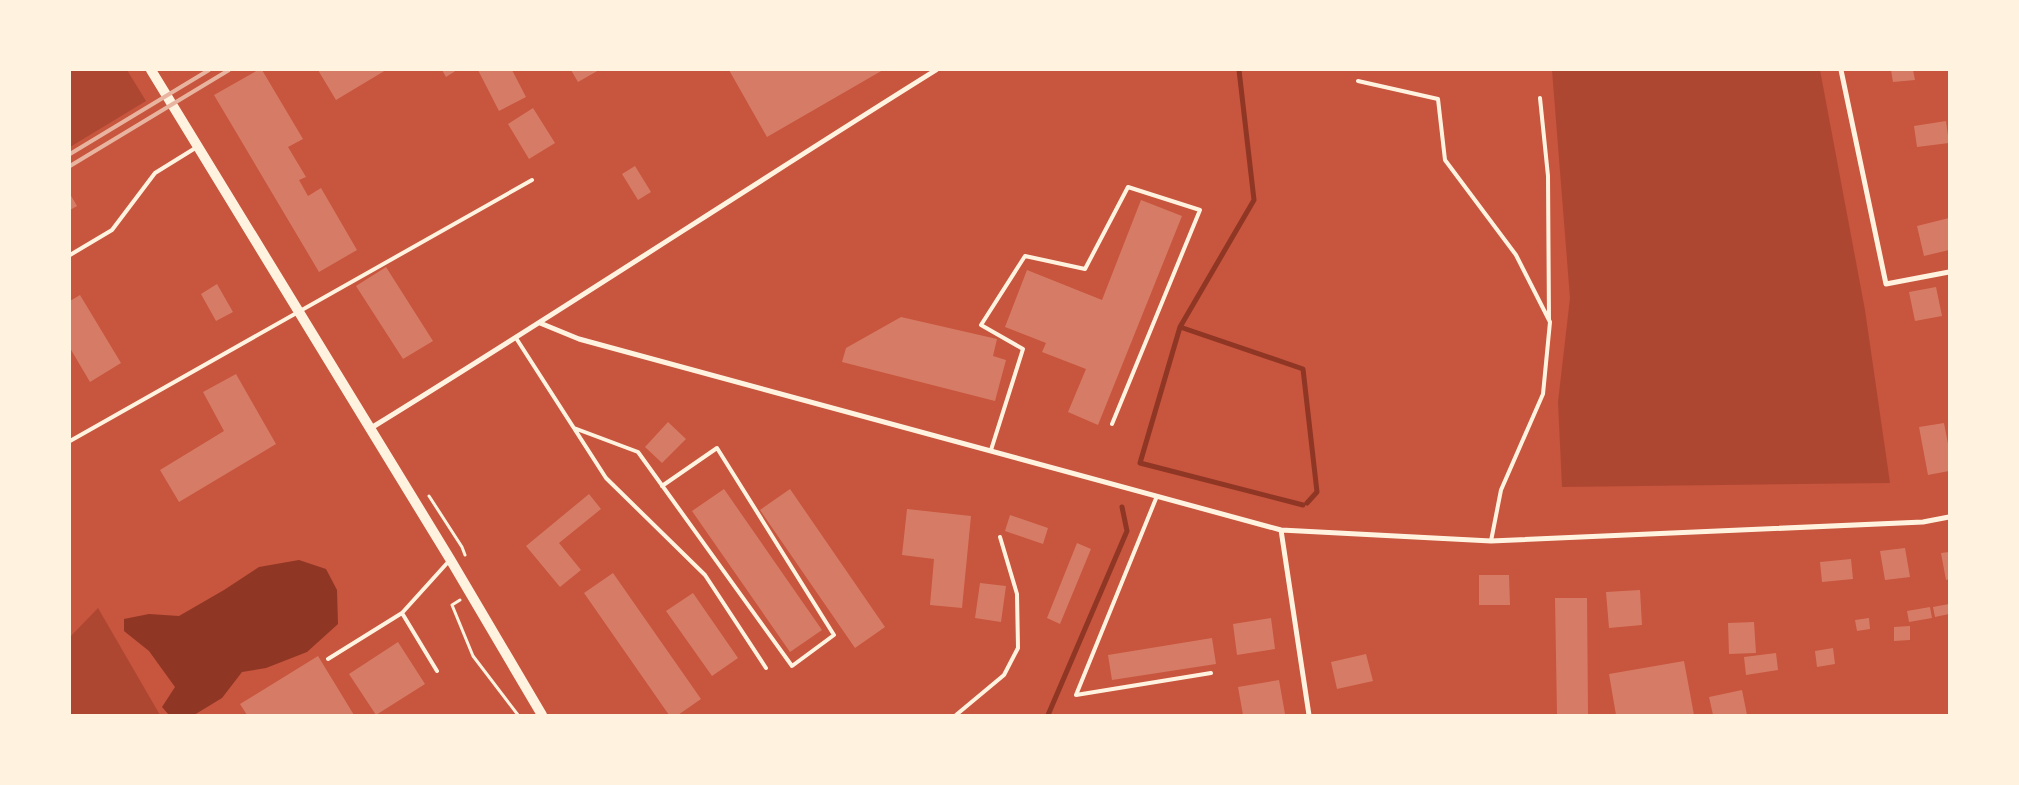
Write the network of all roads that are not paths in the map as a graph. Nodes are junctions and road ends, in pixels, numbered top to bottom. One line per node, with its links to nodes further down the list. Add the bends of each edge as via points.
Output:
1 (151, 70): 6 (main road)
2 (936, 70): 12 (street)
3 (1842, 70): 9 (street, via 1886,284)
4 (1358, 81): 11 (lane, via 1438,99 1445,160 1516,255)
5 (1540, 98): 11 (lane, via 1548,176)
6 (198, 146): 8 (lane, via 154,173 112,230); 10 (main road)
7 (532, 180): 10 (lane)
8 (70, 255)
9 (1949, 272)
10 (299, 311): 15 (main road); 17 (lane)
11 (1550, 322): 24 (lane, via 1543,394 1501,490)
12 (540, 323): 13 (street); 18 (street, via 579,339)
13 (516, 338): 15 (street); 16 (lane)
14 (1112, 424): 18 (lane, via 1200,210 1128,187 1085,269 1025,256 982,325 1023,349)
15 (371, 428): 25 (main road)
16 (574, 428): 19 (lane, via 638,452); 28 (lane, via 606,478 705,575)
17 (70, 441)
18 (991, 450): 20 (street)
19 (662, 486): 19 (lane, via 792,666 834,635 717,448)
20 (1157, 496): 22 (street); 30 (lane, via 1076,695)
21 (1949, 517): 24 (street, via 1923,522)
22 (1281, 530): 24 (street); 33 (street)
23 (1000, 537): 32 (lane, via 1017,594 1018,648 1004,675)
24 (1491, 541)
25 (450, 559): 26 (lane); 31 (main road)
26 (402, 613): 27 (lane); 29 (lane)
27 (328, 660)
28 (766, 668)
29 (437, 671)
30 (1211, 673)
31 (542, 715)
32 (956, 715)
33 (1309, 715)

